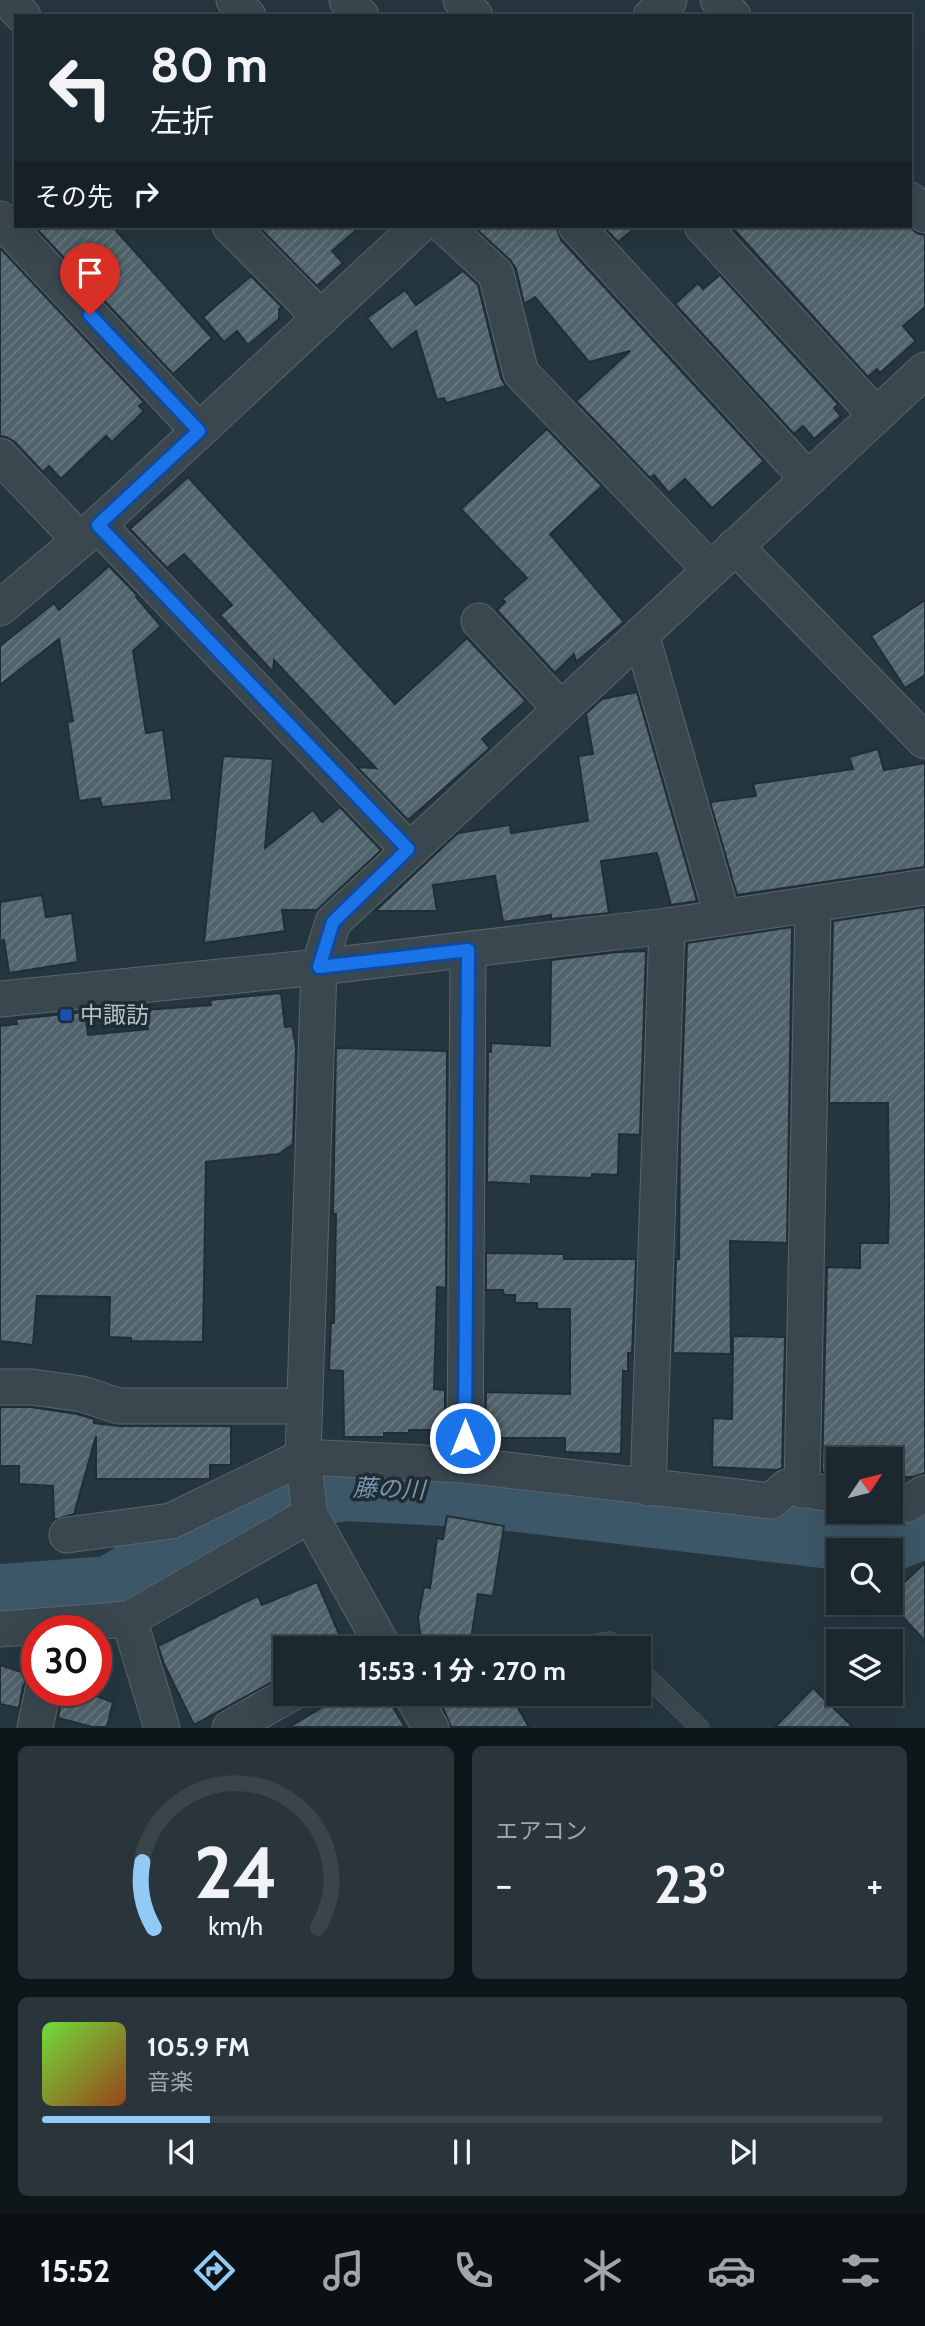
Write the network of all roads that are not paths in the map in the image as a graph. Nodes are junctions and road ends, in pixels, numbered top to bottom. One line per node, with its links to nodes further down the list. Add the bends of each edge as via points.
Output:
1 (8, 0): 7 (street)
2 (234, 0): 8 (street)
3 (346, 0): 9 (street)
4 (461, 0): 10 (street)
5 (669, 0): 11 (street)
6 (718, 0): 12 (street)
7 (21, 14)
8 (246, 14)
9 (359, 14)
10 (473, 14)
11 (653, 14)
12 (731, 14)
13 (912, 202): 14 (street)
14 (925, 215)
15 (0, 219): 24 (street)
16 (232, 228): 21 (street)
17 (417, 228): 21 (street)
18 (446, 228): 29 (street, via 496,274 521,373)
19 (578, 228): 26 (street)
20 (704, 228): 23 (street)
21 (321, 318): 24 (street)
22 (925, 370): 23 (street)
23 (876, 415): 26 (street)
24 (199, 431): 27 (street)
25 (0, 456): 27 (street)
26 (808, 479): 28 (street)
27 (89, 533): 30 (street); 35 (street)
28 (736, 546): 29 (street); 34 (street)
29 (710, 569): 32 (street)
30 (0, 608)
31 (479, 621): 33 (street)
32 (640, 634): 33 (street); 38 (street)
33 (560, 708): 35 (street)
34 (919, 725)
35 (408, 849): 41 (street, via 333,922)
36 (925, 887): 37 (street)
37 (813, 904): 38 (street); 48 (street)
38 (723, 918): 39 (street)
39 (667, 926): 40 (street); 47 (street)
40 (468, 950): 41 (street); 46 (street)
41 (319, 967): 42 (street); 44 (street)
42 (0, 999)
43 (0, 1387): 44 (street, via 82,1394 119,1406)
44 (304, 1406): 45 (street)
45 (303, 1458): 46 (street); 52 (street); 53 (street, via 170,1521)
46 (464, 1465): 47 (street)
47 (648, 1488): 48 (street, via 771,1501 787,1487)
48 (802, 1490): 49 (street)
49 (826, 1493)
50 (925, 1493): 51 (street)
51 (903, 1505)
52 (310, 1513): 54 (street); 58 (street)
53 (67, 1535)
54 (129, 1619): 55 (street); 64 (street)
55 (112, 1621)
56 (0, 1629): 57 (street)
57 (21, 1629)
58 (376, 1636)
59 (651, 1680): 67 (lane)
60 (273, 1703): 65 (street)
61 (40, 1706): 63 (street)
62 (418, 1706): 66 (street)
63 (35, 1727)
64 (162, 1727)
65 (230, 1727)
66 (431, 1727)
67 (700, 1727)

